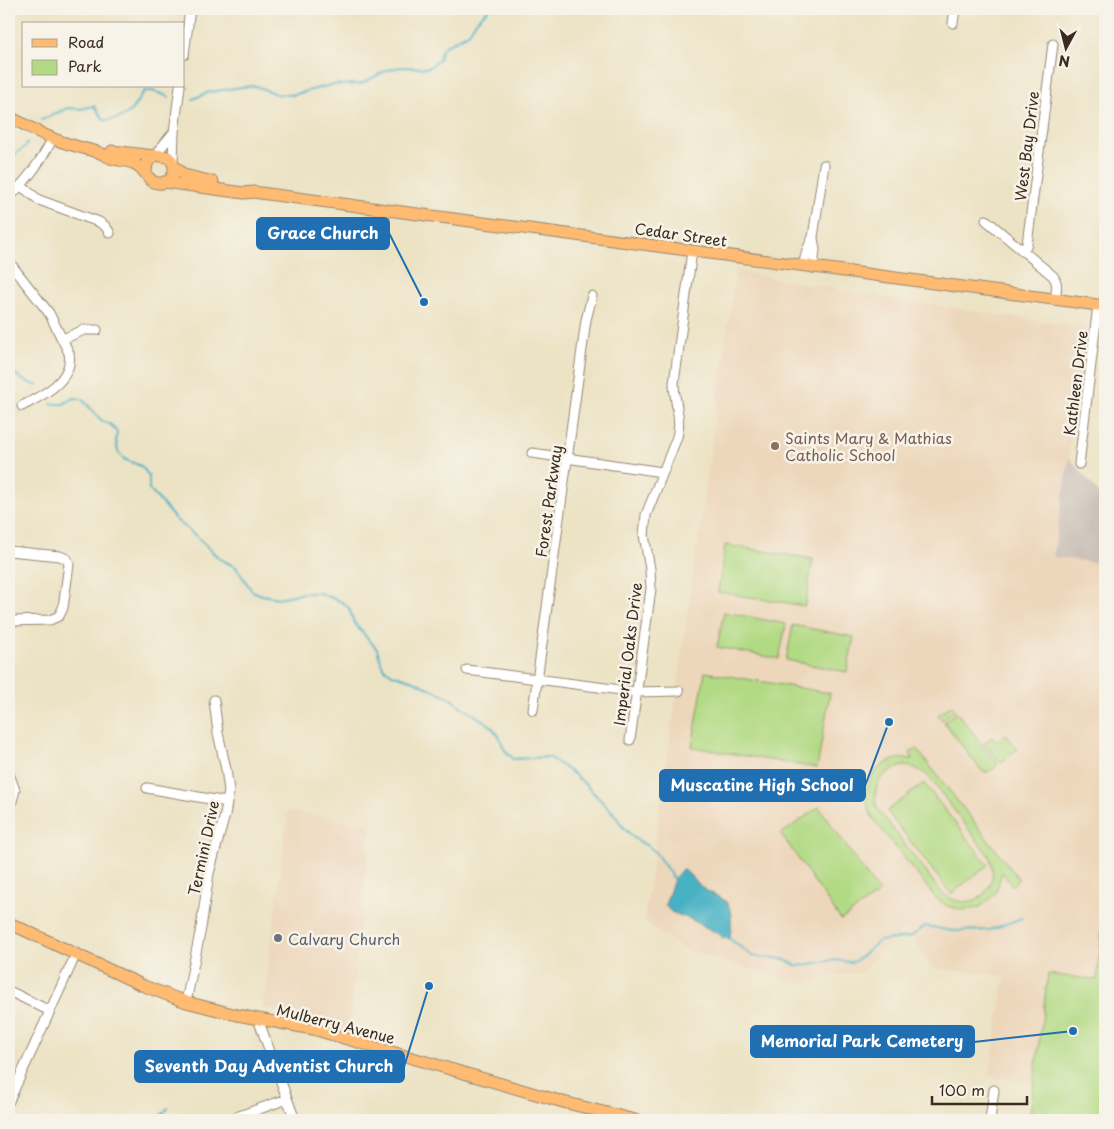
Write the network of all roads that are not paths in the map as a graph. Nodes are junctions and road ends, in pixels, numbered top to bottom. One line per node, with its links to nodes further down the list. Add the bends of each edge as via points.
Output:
1 (190, 9): 5 (street)
2 (955, 9): 3 (street)
3 (953, 22)
4 (1054, 44): 22 (street, West Bay Drive, via 1027,244)
5 (185, 48)
6 (180, 88): 8 (street)
7 (9, 117): 9 (main road)
8 (174, 132): 11 (street); 12 (street)
9 (53, 138): 10 (main road); 16 (street, via 40,163)
10 (101, 153): 11 (main road, via 114,151); 14 (main road, via 136,164)
11 (155, 156): 12 (main road, via 168,156); 14 (main road, via 147,163)
12 (174, 164): 15 (main road, via 171,178); 17 (main road, Cedar Street, via 180,172 192,178 245,187)
13 (824, 165): 24 (street, via 813,237 807,250)
14 (146, 172): 15 (main road, via 155,182)
15 (164, 182): 17 (main road, Cedar Street)
16 (21, 186): 18 (street); 20 (street, via 39,200 99,222)
17 (253, 192): 21 (main road, Cedar Street)
18 (9, 197)
19 (986, 220): 22 (street)
20 (110, 233)
21 (692, 251): 24 (main road, Cedar Street); 34 (street, Imperial Oaks Drive, via 674,383 679,427)
22 (1023, 251): 26 (street, via 1054,276)
23 (9, 262): 29 (street, via 44,307)
24 (808, 267): 26 (main road, Cedar Street)
25 (592, 296): 32 (street, Forest Parkway)
26 (1055, 300): 27 (main road, Cedar Street)
27 (1102, 306): 33 (street, Kathleen Drive)
28 (97, 330): 29 (street, via 84,330)
29 (63, 340): 30 (street, via 70,359 65,376)
30 (22, 406)
31 (532, 453): 32 (street)
32 (567, 458): 34 (street); 38 (street, Forest Parkway)
33 (1079, 464)
34 (662, 472): 40 (street, Imperial Oaks Drive, via 644,524 651,578)
35 (9, 551): 36 (street, via 60,556 69,564 63,608 58,616 50,620)
36 (9, 621)
37 (468, 670): 38 (street)
38 (537, 679): 40 (street); 42 (street, Forest Parkway)
39 (679, 691): 40 (street)
40 (636, 692): 43 (street, Imperial Oaks Drive)
41 (214, 700): 46 (street, Termini Drive, via 228,782)
42 (533, 710)
43 (630, 740)
44 (9, 774): 47 (street, via 15,790)
45 (147, 788): 46 (street)
46 (226, 802): 51 (street, Termini Drive, via 209,873)
47 (9, 812)
48 (9, 923): 49 (main road, Mulberry Avenue)
49 (76, 954): 51 (main road, Mulberry Avenue); 52 (street)
50 (9, 990): 52 (street)
51 (186, 1002): 53 (main road, Mulberry Avenue)
52 (50, 1011): 56 (street)
53 (258, 1019): 55 (street); 59 (main road, Mulberry Avenue, via 313,1029)
54 (994, 1090): 60 (street)
55 (287, 1099): 57 (street); 58 (street)
56 (9, 1101)
57 (228, 1120)
58 (295, 1120)
59 (635, 1120)
60 (990, 1120)

